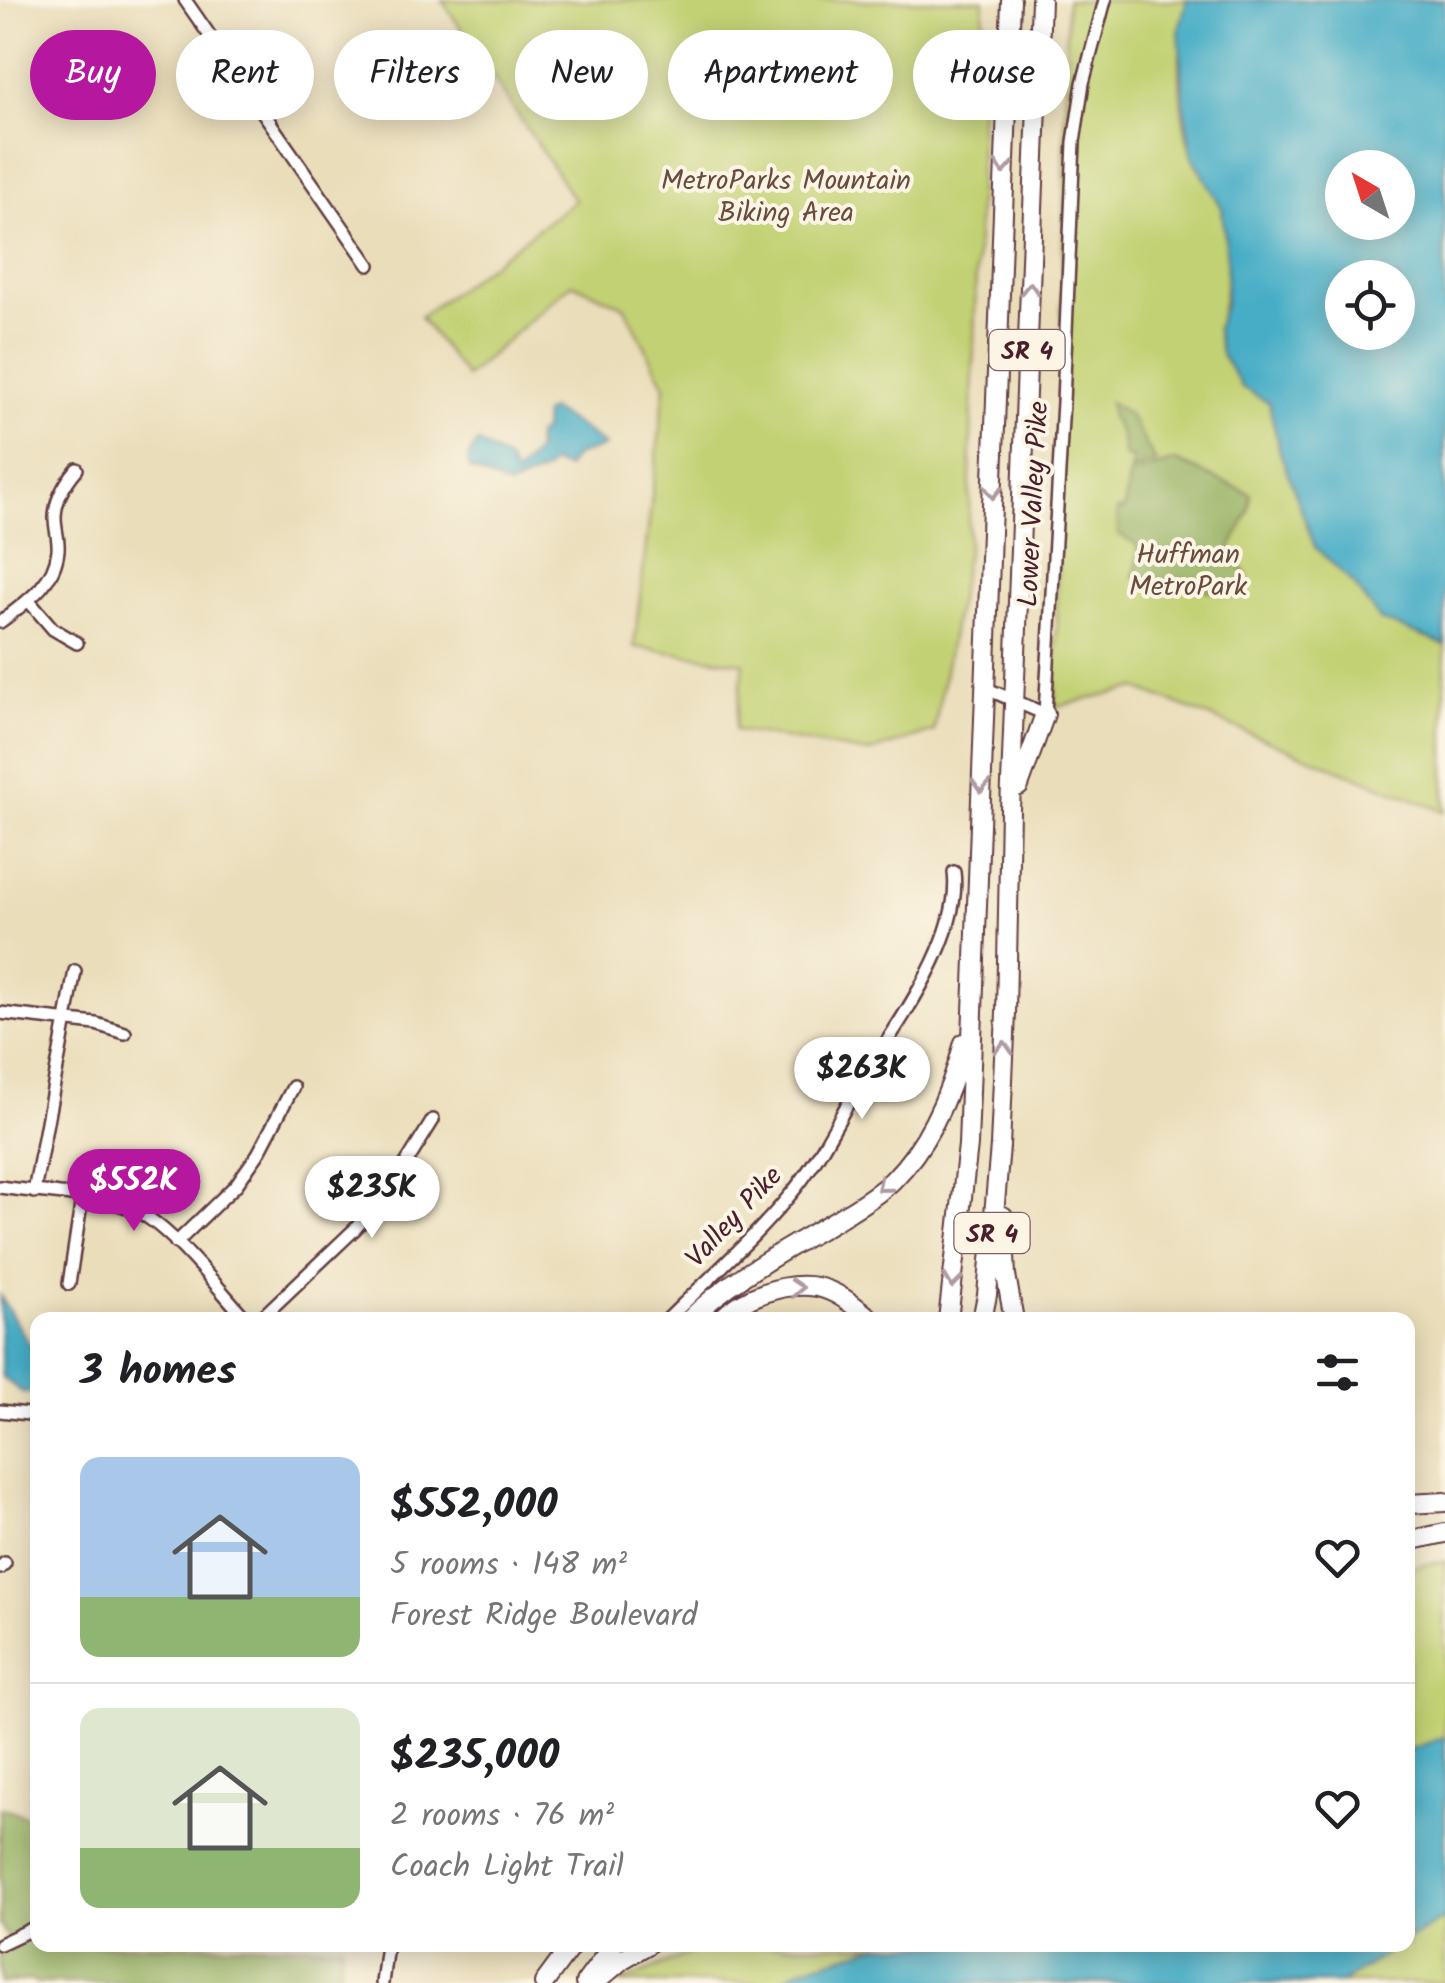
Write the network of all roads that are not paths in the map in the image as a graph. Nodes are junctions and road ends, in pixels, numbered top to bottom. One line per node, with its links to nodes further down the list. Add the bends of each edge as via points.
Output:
1 (185, 0): 5 (street)
2 (1011, 0): 10 (highway, SR 4, one-way to 10)
3 (1041, 0): 11 (highway, SR 4, one-way to 3)
4 (1104, 0): 12 (street, Lower Valley Pike, via 1074,142)
5 (369, 265)
6 (77, 468): 7 (street, via 56,506 53,569)
7 (28, 600): 8 (street); 9 (street, via 53,629)
8 (0, 622)
9 (77, 643)
10 (985, 688): 11 (street); 16 (highway, SR 4, one-way to 16)
11 (1015, 701): 12 (street); 13 (highway, SR 4)
12 (1046, 714): 13 (highway)
13 (1010, 810): 22 (highway, SR 4, one-way to 13)
14 (954, 872): 30 (street, Valley Pike, via 950,911 930,966 822,1150 769,1219)
15 (74, 972): 18 (street)
16 (972, 1009): 31 (highway, one-way to 31, via 937,1115 892,1180); 34 (highway, SR 4, one-way to 34, via 968,1144)
17 (0, 1013): 18 (street)
18 (68, 1021): 19 (street); 24 (street)
19 (125, 1034)
20 (293, 1087): 26 (street, via 236,1185)
21 (434, 1120): 29 (street, via 355,1229)
22 (1000, 1146): 35 (highway, SR 4); 36 (highway)
23 (0, 1187): 24 (street)
24 (34, 1192): 25 (street)
25 (82, 1198): 26 (street, via 133,1208); 27 (street)
26 (176, 1243): 28 (street)
27 (69, 1284)
28 (240, 1312)
29 (268, 1312)
30 (675, 1312)
31 (698, 1312)
32 (732, 1312): 33 (highway, one-way to 33, via 786,1286 817,1287)
33 (862, 1312)
34 (949, 1312)
35 (984, 1312)
36 (1013, 1312)
37 (0, 1411): 38 (street)
38 (30, 1414)
39 (1445, 1502): 40 (highway)
40 (1415, 1504)
41 (1415, 1532): 42 (highway)
42 (1445, 1532): 43 (highway)
43 (1415, 1539)
44 (30, 1930): 45 (street)
45 (0, 1944)
46 (386, 1952): 50 (street)
47 (567, 1952): 51 (highway)
48 (608, 1952): 52 (highway)
49 (634, 1952): 53 (highway)
50 (382, 1983)
51 (544, 1983)
52 (584, 1983)
53 (596, 1983)

